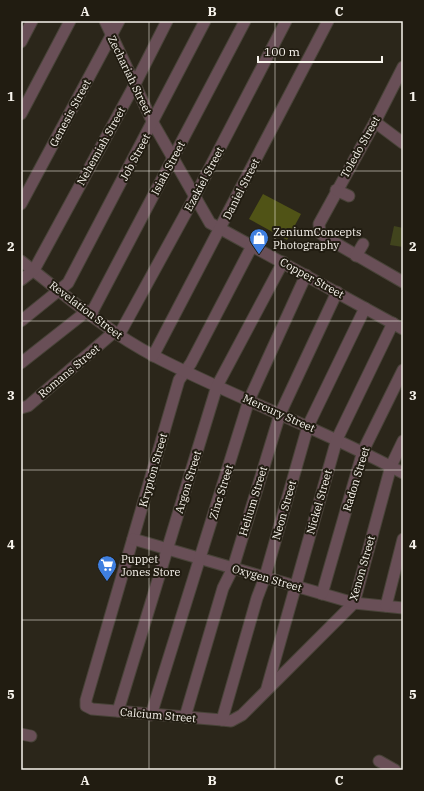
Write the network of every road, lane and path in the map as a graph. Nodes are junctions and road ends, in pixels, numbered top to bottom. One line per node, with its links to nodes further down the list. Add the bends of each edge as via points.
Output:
1 (32, 21): 11 (street)
2 (70, 21): 14 (street)
3 (105, 21): 10 (street, Zechariah Street)
4 (118, 21): 10 (street, Genesis Street)
5 (167, 21): 13 (street, Nehemiah Street)
6 (205, 21): 15 (street, Job Street)
7 (245, 21): 18 (street, Isiah Street)
8 (286, 21): 21 (street, Ezekiel Street)
9 (328, 21): 23 (street, Daniel Street)
10 (111, 35): 13 (street, Zechariah Street); 22 (street, Genesis Street)
11 (21, 42)
12 (403, 67): 16 (street, Toledo Street)
13 (135, 84): 15 (street, Zechariah Street); 29 (street, Nehemiah Street)
14 (21, 114)
15 (153, 122): 18 (street, Zechariah Street); 33 (street, Job Street, via 68,283)
16 (375, 122): 17 (street); 19 (street, Toledo Street)
17 (403, 142)
18 (173, 158): 21 (street, Zechariah Street); 36 (street, Isiah Street)
19 (336, 190): 20 (street); 26 (street, Toledo Street, via 321,217 319,228 325,237)
20 (349, 196)
21 (194, 198): 23 (street, Zechariah Street, via 210,223); 40 (street, Ezekiel Street)
22 (21, 204)
23 (220, 229): 25 (street, Copper Street); 41 (street, Daniel Street)
24 (363, 244): 26 (street)
25 (252, 246): 28 (street, Copper Street); 44 (street, Krypton Street)
26 (356, 256): 32 (street)
27 (21, 261): 29 (street, Revelation Street)
28 (283, 262): 30 (street, Copper Street); 45 (street, Argon Street)
29 (34, 270): 31 (street); 33 (street, Revelation Street)
30 (306, 275): 34 (street, Copper Street); 46 (street, Zinc Street)
31 (21, 280)
32 (403, 282)
33 (60, 291): 36 (street, Revelation Street); 37 (street, Job Street)
34 (337, 292): 35 (street, Copper Street); 48 (street, Helium Street)
35 (365, 308): 38 (street, Copper Street); 49 (street, Neon Street)
36 (89, 313): 40 (street, Revelation Street); 42 (street)
37 (21, 321)
38 (393, 323): 39 (street, Copper Street); 50 (street, Nickel Street)
39 (403, 329)
40 (116, 334): 41 (street, Revelation Street); 47 (street, Romans Street, via 28,406)
41 (153, 356): 44 (street, Mercury Street)
42 (21, 363)
43 (403, 370): 52 (street, Radon Street)
44 (185, 371): 45 (street, Mercury Street); 55 (street, Krypton Street, via 179,380)
45 (217, 386): 46 (street, Mercury Street); 57 (street, Argon Street)
46 (249, 400): 48 (street, Mercury Street); 58 (street, Zinc Street)
47 (22, 408)
48 (280, 414): 49 (street, Mercury Street); 59 (street, Helium Street)
49 (308, 426): 50 (street, Mercury Street); 60 (street, Neon Street)
50 (337, 439): 52 (street, Mercury Street); 61 (street, Nickel Street)
51 (403, 441): 53 (street, Xenon Street)
52 (363, 451): 53 (street, Mercury Street); 62 (street, Radon Street)
53 (390, 466): 54 (street, Mercury Street); 63 (street, Xenon Street)
54 (403, 473)
55 (133, 539): 57 (street, Oxygen Street); 67 (street, Krypton Street)
56 (403, 539): 64 (street)
57 (168, 549): 58 (street, Oxygen Street); 68 (street, Argon Street)
58 (200, 558): 59 (street, Oxygen Street); 69 (street, Zinc Street)
59 (233, 568): 60 (street, Oxygen Street); 70 (street, Helium Street, via 223,588)
60 (265, 577): 61 (street, Oxygen Street); 71 (street, Neon Street, via 257,598)
61 (296, 586): 62 (street, Oxygen Street); 66 (street, Nickel Street)
62 (322, 594): 63 (street, Oxygen Street)
63 (354, 603): 64 (street, Oxygen Street); 66 (street, Xenon Street)
64 (386, 606): 65 (street, Oxygen Street)
65 (403, 608)
66 (267, 688): 71 (street, Xenon Street, via 242,715)
67 (86, 706): 68 (street, Calcium Street, via 92,709)
68 (118, 711): 69 (street, Calcium Street)
69 (151, 715): 70 (street, Calcium Street)
70 (185, 717): 71 (street, Calcium Street)
71 (227, 720)
72 (379, 761): 73 (street)
73 (395, 770)

